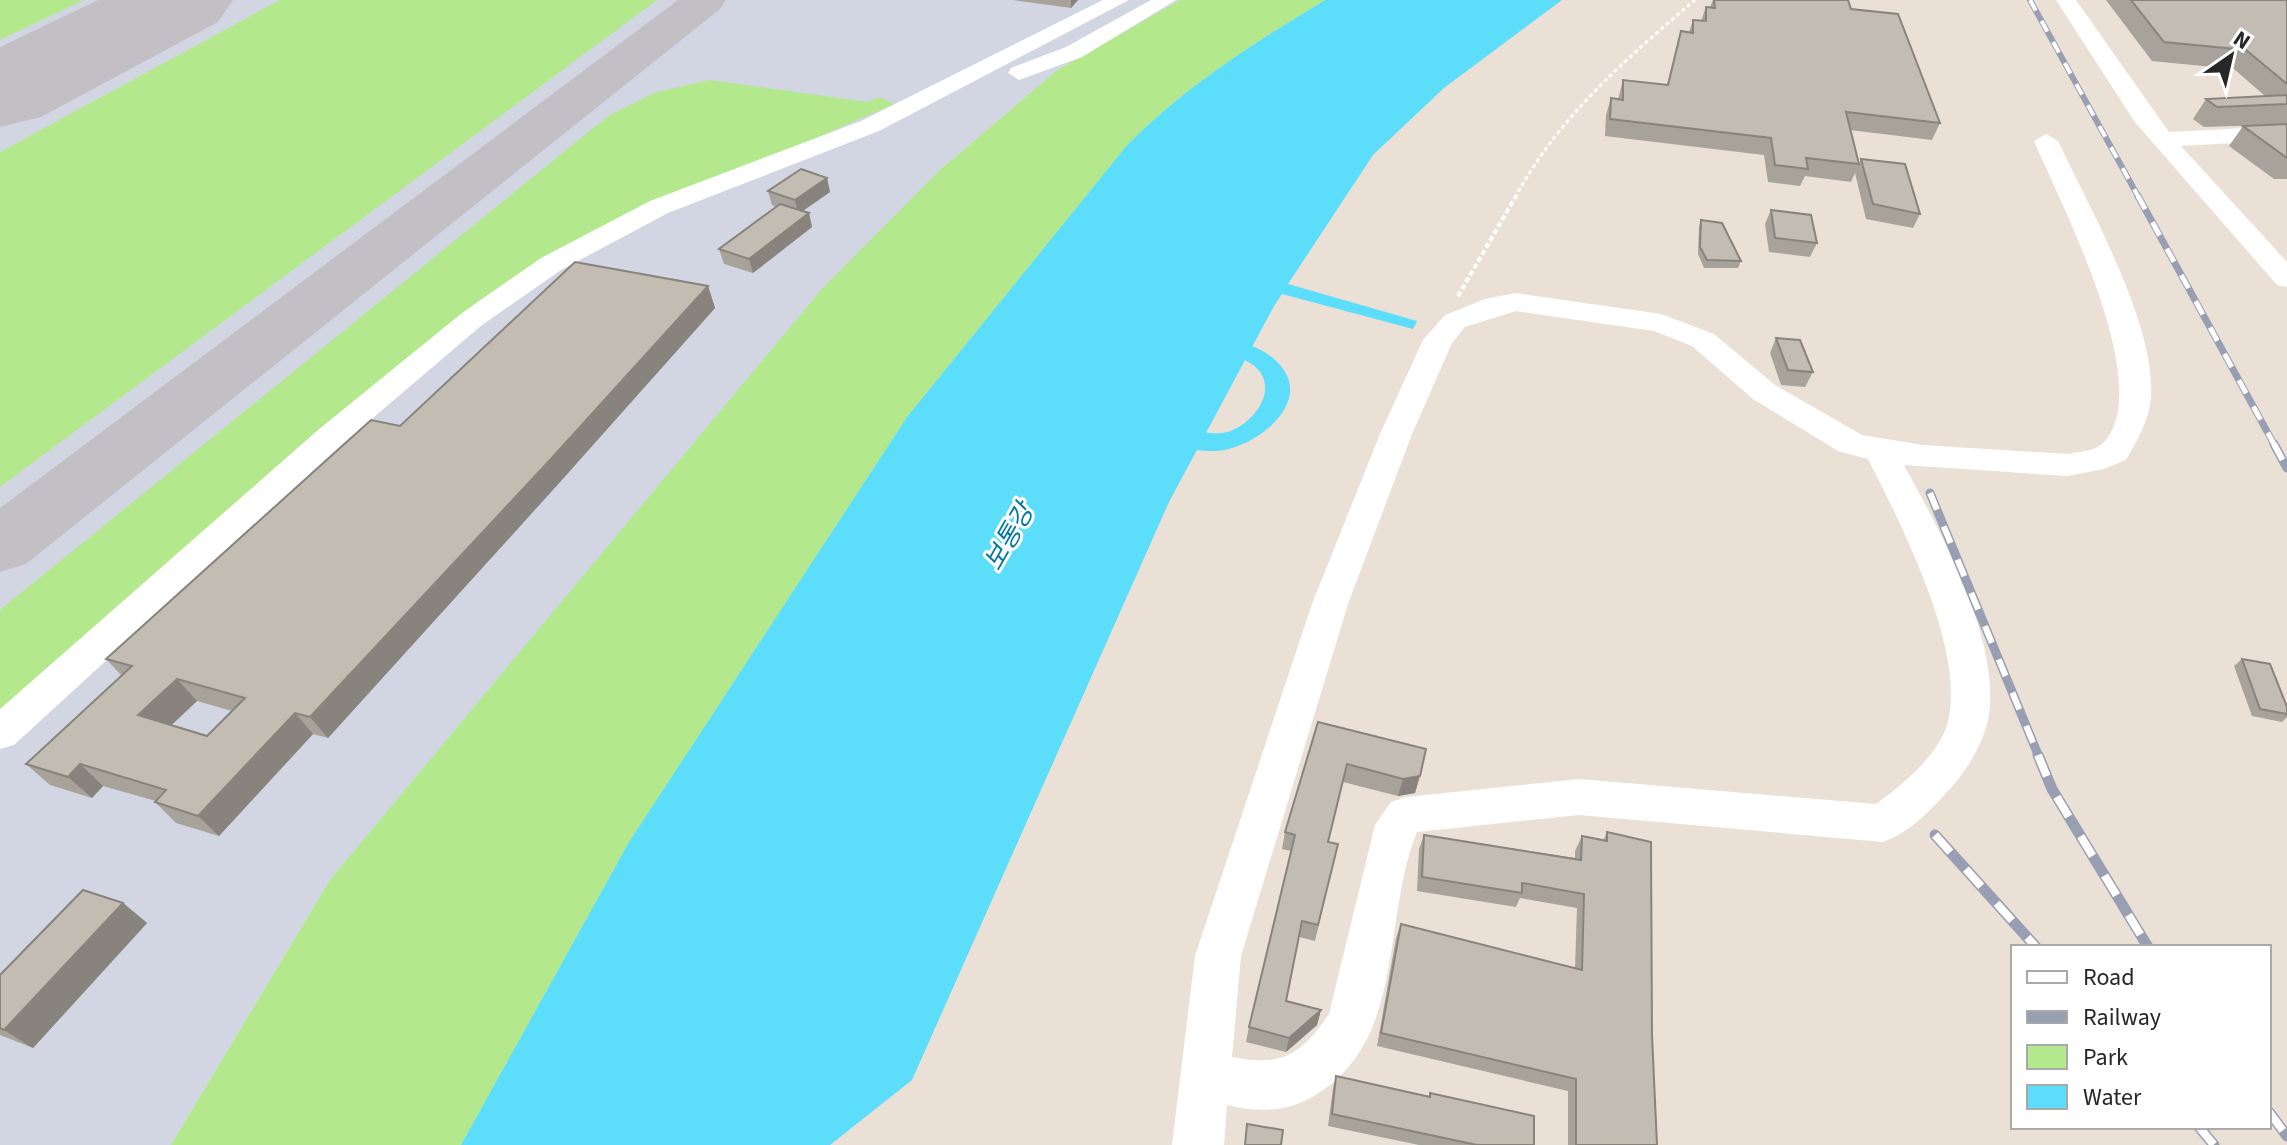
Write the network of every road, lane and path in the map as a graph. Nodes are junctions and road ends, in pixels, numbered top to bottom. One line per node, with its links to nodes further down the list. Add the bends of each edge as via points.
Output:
1 (1119, 0): 5 (street)
2 (1166, 0): 5 (street, via 1074,52)
3 (1695, 0): 10 (path, via 1590,94 1537,161 1446,315)
4 (2066, 0): 7 (street)
5 (870, 126): 12 (street, via 659,207 551,264 472,319 329,438)
6 (2287, 133): 7 (street)
7 (2162, 140): 9 (street)
8 (2046, 141): 11 (street, via 2112,289 2135,363 2135,400 2114,452 2067,465)
9 (2287, 279)
10 (1438, 340): 11 (street, via 1455,321 1516,302 1661,323 1703,340 1796,412 1850,443); 13 (street, via 1330,604 1271,784 1218,956)
11 (1880, 452): 13 (street, via 1910,506 1971,676 1969,718 1947,761 1918,798 1883,823 1579,797 1406,815 1396,825 1351,1024 1330,1055 1298,1078 1262,1088)
12 (0, 733)
13 (1203, 1075): 14 (street)
14 (1198, 1145)

